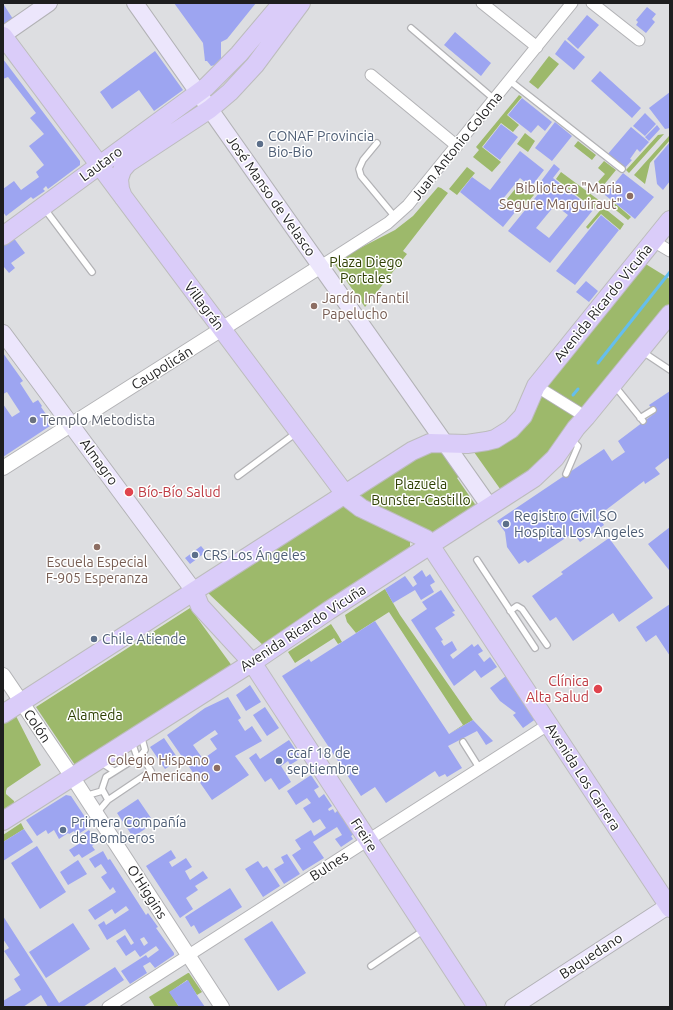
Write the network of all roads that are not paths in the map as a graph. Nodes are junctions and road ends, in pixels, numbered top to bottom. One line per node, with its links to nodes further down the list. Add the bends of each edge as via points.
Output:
1 (49, 3): 9 (main road)
2 (135, 3): 14 (main road, José Manso de Velasco)
3 (282, 3): 14 (main road, Lautaro, via 231,63)
4 (301, 3): 16 (main road, Lautaro, via 255,65 230,92)
5 (482, 3): 11 (street)
6 (572, 3): 11 (street, Juan Antonio Coloma)
7 (592, 3): 10 (street)
8 (411, 28): 15 (lane)
9 (3, 36): 19 (main road, Villagrán)
10 (639, 40)
11 (537, 47): 13 (street, Juan Antonio Coloma)
12 (371, 76): 18 (street)
13 (510, 81): 15 (street, Juan Antonio Coloma); 20 (lane)
14 (199, 92): 16 (main road, José Manso de Velasco); 19 (main road, Lautaro)
15 (495, 99): 18 (street, Juan Antonio Coloma)
16 (210, 108): 21 (main road, Lautaro, via 128,163 119,179); 28 (main road, José Manso de Velasco)
17 (377, 143): 23 (lane, via 359,169 361,176)
18 (457, 146): 23 (street, Juan Antonio Coloma)
19 (99, 165): 21 (main road, Villagrán); 22 (main road, Lautaro)
20 (622, 169)
21 (123, 197): 31 (main road, Villagrán)
22 (43, 206): 25 (main road, Lautaro); 29 (lane)
23 (395, 218): 28 (street, Juan Antonio Coloma)
24 (670, 220): 26 (main road, Avenida Ricardo Vicuña)
25 (3, 236)
26 (653, 241): 27 (street); 36 (main road, Avenida Ricardo Vicuña)
27 (670, 251)
28 (321, 266): 31 (street, Caupolicán); 41 (main road, José Manso de Velasco)
29 (92, 272)
30 (670, 315): 33 (main road, Avenida Ricardo Vicuña)
31 (222, 330): 39 (street, Caupolicán); 40 (main road, Villagrán)
32 (3, 333): 39 (main road, Almagro)
33 (641, 350): 34 (lane); 35 (main road, Avenida Ricardo Vicuña)
34 (670, 370)
35 (613, 384): 37 (lane, via 641,419); 38 (main road, Avenida Ricardo Vicuña)
36 (536, 386): 38 (street); 41 (main road, Avenida Ricardo Vicuña, via 523,416 511,429 487,441 467,444)
37 (653, 410)
38 (581, 422): 43 (lane, via 571,438 578,446); 46 (main road, Avenida Ricardo Vicuña, via 542,472)
39 (72, 425): 42 (street, Caupolicán); 51 (main road, Almagro)
40 (298, 431): 44 (lane); 45 (main road, Villagrán)
41 (446, 443): 45 (main road, Avenida Ricardo Vicuña, via 430,443 416,449); 46 (main road, José Manso de Velasco)
42 (3, 468)
43 (566, 474)
44 (238, 476)
45 (344, 494): 47 (main road, Villagrán, via 356,505); 51 (main road, Avenida Ricardo Vicuña)
46 (490, 507): 48 (main road, Avenida Ricardo Vicuña)
47 (404, 528): 48 (main road, Villagrán, via 426,539); 50 (main road, via 412,544 405,559)
48 (430, 545): 50 (main road, Avenida Ricardo Vicuña); 60 (main road, Avenida Los Carrera)
49 (477, 560): 52 (lane)
50 (396, 567): 55 (main road, Avenida Ricardo Vicuña)
51 (194, 591): 55 (main road, Almagro, via 256,648); 56 (main road, Almagro, via 200,606); 58 (main road, Avenida Ricardo Vicuña)
52 (510, 611): 53 (lane, via 518,606 522,609); 54 (lane)
53 (547, 645)
54 (535, 648)
55 (267, 652): 56 (main road, Avenida Ricardo Vicuña)
56 (252, 662): 61 (main road, Avenida Ricardo Vicuña); 73 (main road, Freire)
57 (3, 676): 58 (street, Colón)
58 (21, 702): 59 (main road, Avenida Ricardo Vicuña); 67 (street, Colón)
59 (3, 714)
60 (549, 724): 65 (street, Bulnes); 74 (main road, Avenida Los Carrera)
61 (136, 736): 63 (lane); 63 (lane, via 145,750); 64 (main road, Avenida Ricardo Vicuña)
62 (463, 742): 65 (lane)
63 (139, 756): 66 (lane); 70 (lane, via 151,771)
64 (98, 761): 66 (lane); 67 (main road, Avenida Ricardo Vicuña)
65 (480, 769): 73 (street, Bulnes)
66 (114, 771): 68 (lane, via 106,777)
67 (72, 777): 69 (street, O'Higgins); 72 (main road, Avenida Ricardo Vicuña)
68 (102, 791): 69 (lane); 70 (lane)
69 (85, 796): 71 (street, O'Higgins)
70 (108, 800): 71 (lane)
71 (96, 814): 76 (street, O'Higgins)
72 (3, 821)
73 (368, 840): 75 (main road, Freire); 76 (street, Bulnes)
74 (669, 907): 81 (main road, Baquedano)
75 (426, 929): 77 (lane); 80 (main road, Freire)
76 (188, 956): 78 (street, Bulnes); 79 (street, O'Higgins)
77 (371, 966)
78 (108, 1007)
79 (222, 1007)
80 (477, 1007)
81 (513, 1007)

